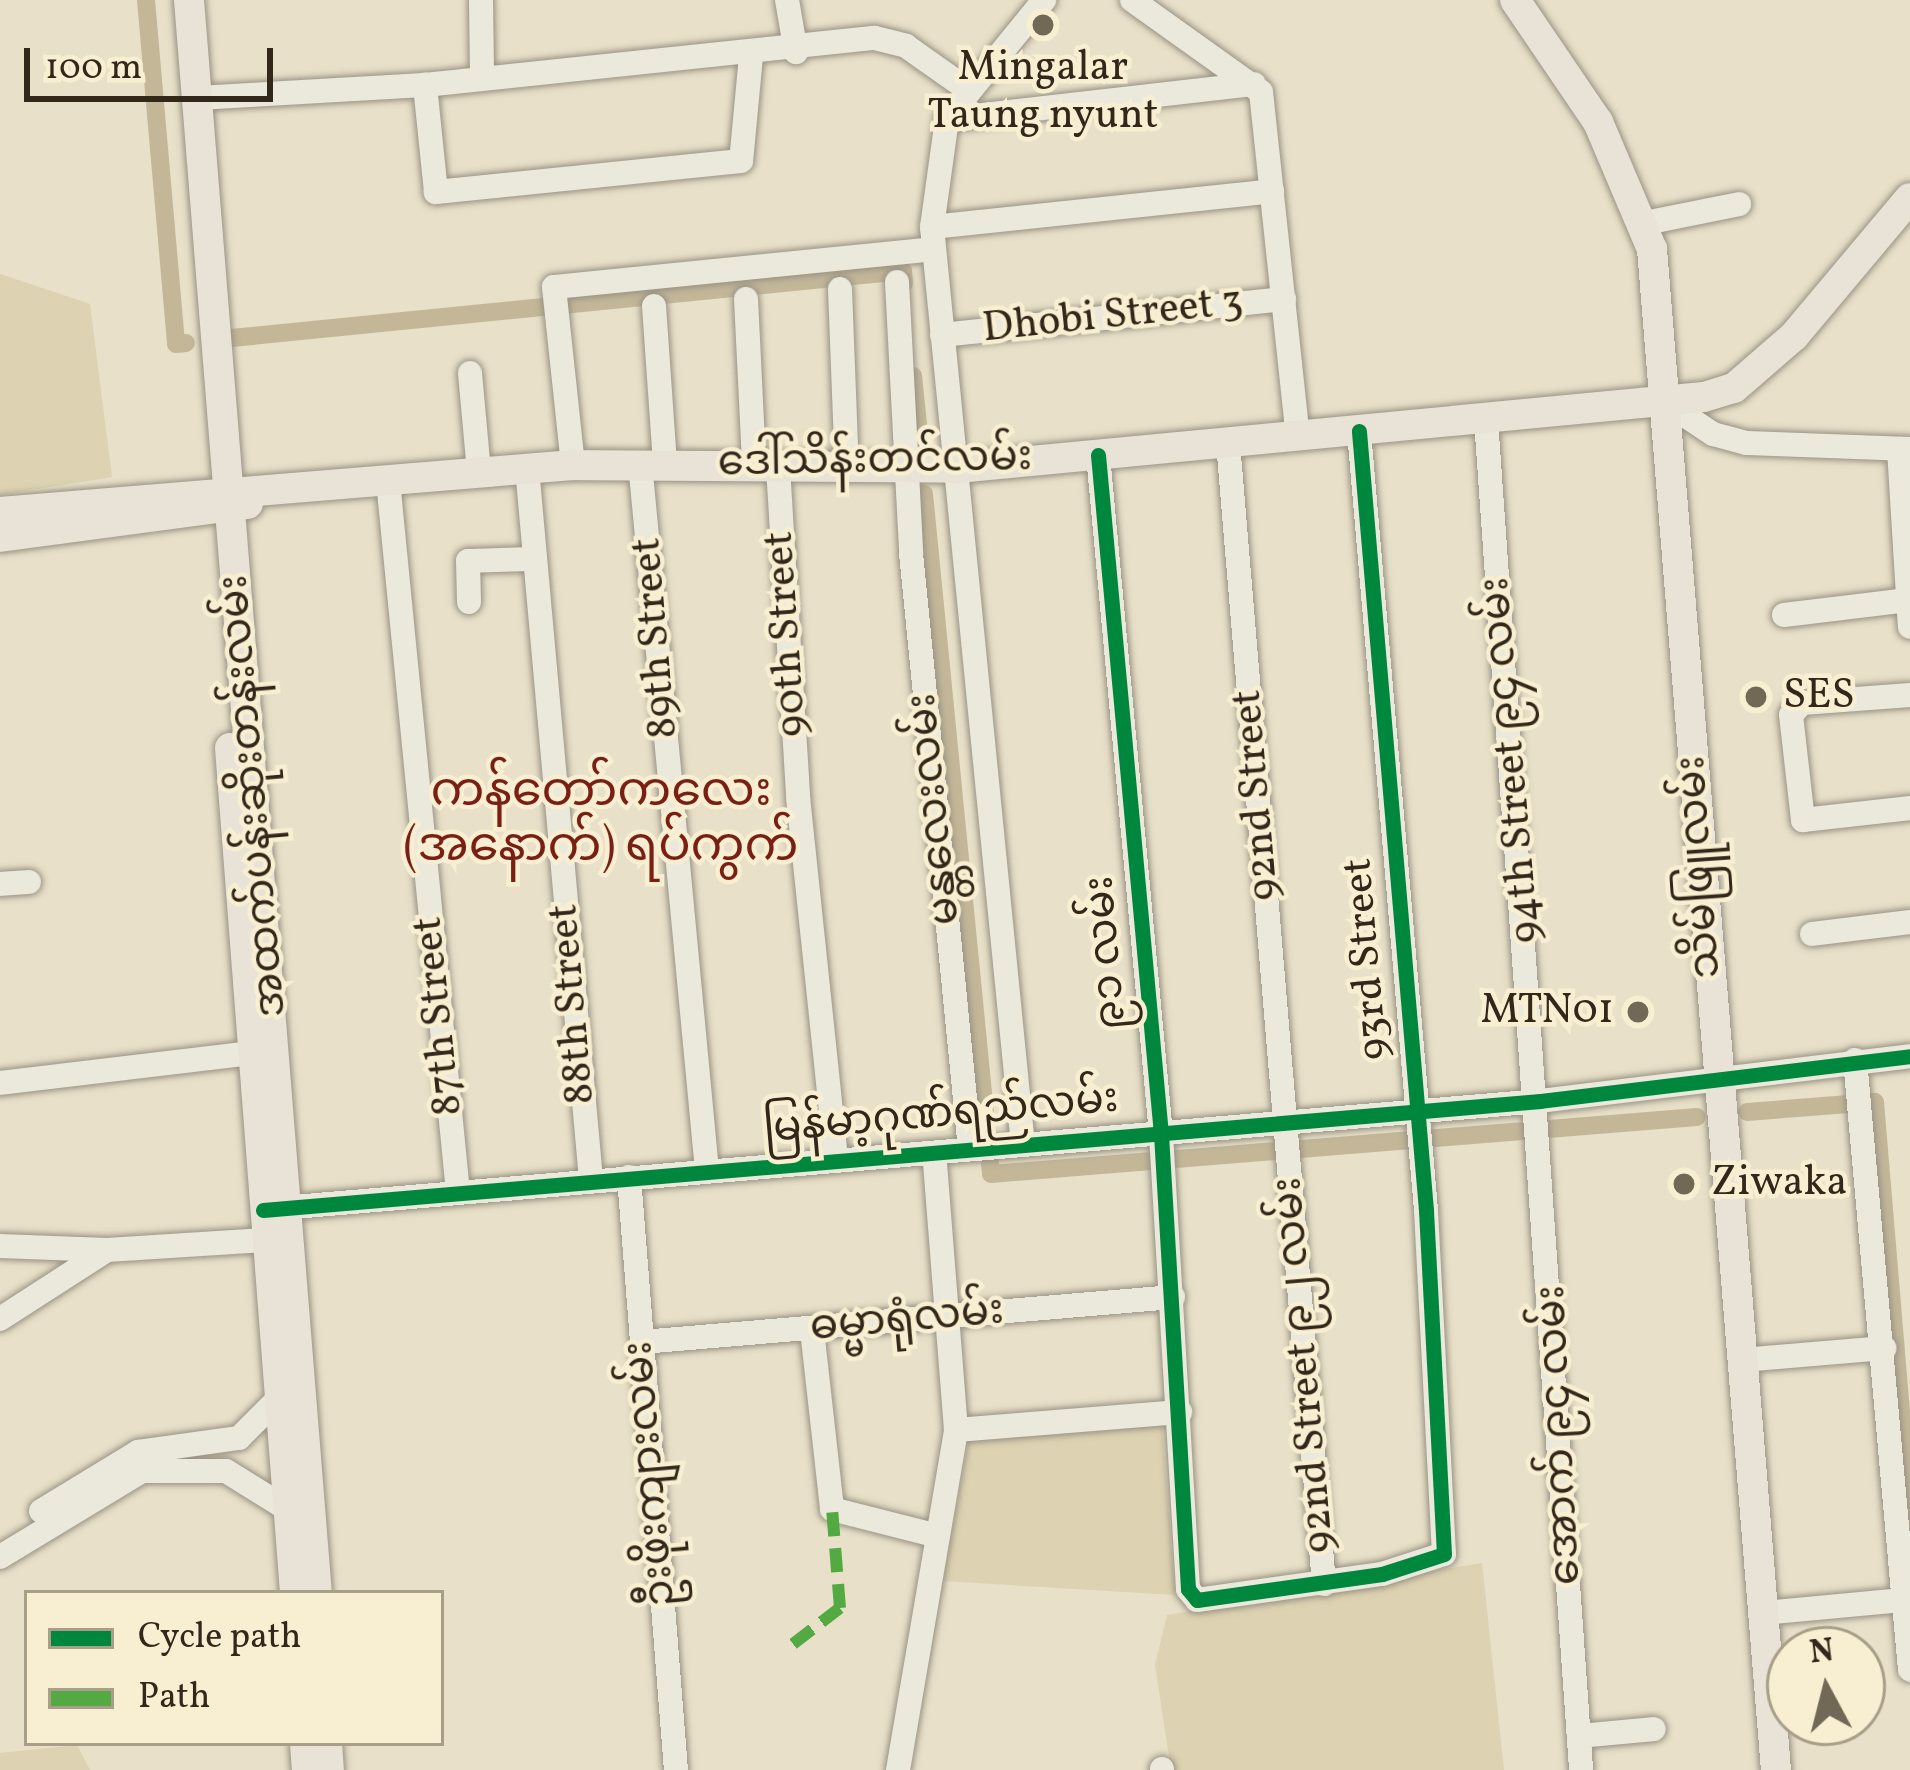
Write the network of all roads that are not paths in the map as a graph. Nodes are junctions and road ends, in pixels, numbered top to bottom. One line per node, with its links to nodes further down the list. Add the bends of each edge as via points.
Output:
1 (172, 0): 14 (main road, အထက်ပန်းဆိုးတန်းလမ်း)
2 (189, 0): 14 (main road, အထက်ပန်းဆိုးတန်းလမ်း)
3 (481, 0): 10 (street)
4 (787, 0): 8 (street)
5 (1044, 0): 12 (street)
6 (1132, 0): 13 (street)
7 (1515, 0): 19 (main road, သိမ်ဖြူလမ်း, via 1598,122)
8 (796, 52): 9 (street); 12 (street, via 875,38 905,46)
9 (751, 56): 10 (street); 11 (street, via 741,161 436,192)
10 (482, 74): 11 (street)
11 (424, 85): 14 (street)
12 (967, 88): 15 (street)
13 (1257, 88): 15 (street); 16 (street)
14 (189, 98): 44 (main road, အထက်ပန်းဆိုးတန်းလမ်း)
15 (947, 119): 20 (street, မန္တလေးလမ်း)
16 (1273, 191): 20 (street); 24 (street)
17 (1910, 198): 28 (main road, ဒေါ်သိန်းတင်လမ်း, via 1794,335 1734,388)
18 (1739, 204): 19 (street)
19 (1645, 223): 28 (main road, သိမ်ဖြူလမ်း)
20 (933, 238): 26 (street, မန္တလေးလမ်း); 36 (street, via 554,287)
21 (898, 282): 41 (street, မန္တလေးလမ်း)
22 (840, 289): 39 (street)
23 (746, 299): 37 (street, 90th Street)
24 (1284, 299): 26 (street, Dhobi Street 3); 31 (street)
25 (654, 306): 35 (street, 89th Street)
26 (942, 335): 40 (street, မန္တလေးလမ်း)
27 (470, 373): 42 (street)
28 (1665, 402): 29 (main road, ဒေါ်သိန်းတင်လမ်း); 33 (street, via 1713,434 1747,442); 62 (main road, သိမ်ဖြူလမ်း)
29 (1486, 420): 30 (main road, ဒေါ်သိန်းတင်လမ်း); 64 (street, 94th Street ၉၄ လမ်း)
30 (1359, 431): 31 (main road, ဒေါ်သိန်းတင်လမ်း); 65 (street, 93rd Street)
31 (1298, 436): 32 (main road, ဒေါ်သိန်းတင်လမ်း)
32 (1228, 443): 34 (main road, ဒေါ်သိန်းတင်လမ်း); 66 (street, 92nd Street)
33 (1904, 449): 48 (street)
34 (1098, 455): 40 (main road, ဒေါ်သိန်းတင်လမ်း); 67 (street, ၉၁ လမ်း)
35 (653, 464): 36 (main road, ဒေါ်သိန်းတင်လမ်း); 37 (main road, ဒေါ်သိန်းတင်လမ်း); 72 (street, 89th Street)
36 (573, 465): 38 (main road, ဒေါ်သိန်းတင်လမ်း)
37 (766, 466): 39 (main road, ဒေါ်သိန်းတင်လမ်း); 71 (street, 90th Street)
38 (527, 468): 42 (main road, ဒေါ်သိန်းတင်လမ်း); 47 (street, 88th Street)
39 (847, 468): 41 (main road, ဒေါ်သိန်းတင်လမ်း)
40 (957, 468): 41 (main road, ဒေါ်သိန်းတင်လမ်း); 68 (street, မန္တလေးလမ်း)
41 (910, 469): 69 (street, မန္တလေးလမ်း)
42 (479, 472): 43 (main road, ဒေါ်သိန်းတင်လမ်း)
43 (388, 481): 44 (main road, ဒေါ်သိန်းတင်လမ်း); 75 (street, 87th Street)
44 (221, 502): 45 (main road); 46 (main road); 57 (main road, အထက်ပန်းဆိုးတန်းလမ်း)
45 (0, 512)
46 (0, 537)
47 (533, 560): 49 (street, via 468,561); 74 (street, 88th Street)
48 (1908, 600): 50 (street); 51 (street)
49 (469, 602)
50 (1784, 615)
51 (1910, 628)
52 (1910, 695): 53 (street, via 1802,703 1791,715 1803,820)
53 (1910, 808)
54 (29, 882): 55 (street)
55 (0, 884)
56 (1910, 922): 58 (street)
57 (254, 925): 59 (main road, အထက်ပန်းဆိုးတန်းလမ်း); 76 (main road, အထက်ပန်းဆိုးတန်းလမ်း)
58 (1812, 934)
59 (252, 1053): 63 (street); 76 (main road, အထက်ပန်းဆိုးတန်းလမ်း)
60 (1910, 1056): 61 (street, မြန်မာ့ဂုဏ်ရည်လမ်း)
61 (1856, 1060): 62 (street, မြန်မာ့ဂုဏ်ရည်လမ်း); 84 (street)
62 (1714, 1078): 64 (street, မြန်မာ့ဂုဏ်ရည်လမ်း); 85 (main road, သိမ်ဖြူလမ်း)
63 (0, 1083)
64 (1540, 1101): 65 (street, မြန်မာ့ဂုဏ်ရည်လမ်း); 100 (street, အောက် ၉၄ လမ်း)
65 (1417, 1112): 66 (street, မြန်မာ့ဂုဏ်ရည်လမ်း); 93 (street, 93rd Street, via 1444,1554)
66 (1286, 1133): 67 (street, မြန်မာ့ဂုဏ်ရည်လမ်း); 93 (street, 92nd Street ၉၂ လမ်း)
67 (1161, 1134): 68 (street, မြန်မာ့ဂုဏ်ရည်လမ်း); 79 (street, ၉၁ လမ်း)
68 (1023, 1145): 69 (street, မြန်မာ့ဂုဏ်ရည်လမ်း)
69 (970, 1149): 70 (street, မြန်မာ့ဂုဏ်ရည်လမ်း)
70 (934, 1153): 71 (street, မြန်မာ့ဂုဏ်ရည်လမ်း); 80 (street)
71 (836, 1160): 72 (street, မြန်မာ့ဂုဏ်ရည်လမ်း)
72 (707, 1171): 73 (street, မြန်မာ့ဂုဏ်ရည်လမ်း)
73 (629, 1177): 74 (street, မြန်မာ့ဂုဏ်ရည်လမ်း); 83 (street, ဦးဖိုးကျားလမ်း)
74 (591, 1180): 75 (street, မြန်မာ့ဂုဏ်ရည်လမ်း)
75 (458, 1192): 76 (street, မြန်မာ့ဂုဏ်ရည်လမ်း)
76 (273, 1219): 78 (street, မြန်မာ့ဂုဏ်ရည်လမ်း); 86 (main road, အထက်ပန်းဆိုးတန်းလမ်း); 95 (main road, အထက်ပန်းဆိုးတန်းလမ်း)
77 (0, 1246): 78 (street, မြန်မာ့ဂုဏ်ရည်လမ်း)
78 (107, 1250): 81 (street)
79 (1173, 1297): 80 (street, ဓမ္မာရုံလမ်း); 87 (street, ၉၁ လမ်း)
80 (948, 1318): 82 (street, ဓမ္မာရုံလမ်း); 88 (street)
81 (0, 1319)
82 (812, 1330): 83 (street, ဓမ္မာရုံလမ်း); 90 (street, via 832,1509)
83 (642, 1342): 101 (street, ဦးဖိုးကျားလမ်း)
84 (1884, 1348): 85 (street); 96 (street)
85 (1742, 1360): 97 (main road, သိမ်ဖြူလမ်း)
86 (279, 1399): 89 (main road, အထက်ပန်းဆိုးတန်းလမ်း); 91 (street, via 239,1438 139,1452)
87 (1180, 1412): 88 (street); 93 (street, ၉၁ လမ်း, via 1188,1589 1197,1600)
88 (956, 1430): 90 (street)
89 (289, 1510): 92 (street, via 226,1472 142,1471); 94 (main road, အထက်ပန်းဆိုးတန်းလမ်း)
90 (938, 1536): 102 (street)
91 (0, 1538)
92 (0, 1557)
93 (1324, 1584)
94 (295, 1590)
95 (317, 1590)
96 (1904, 1600): 97 (street); 98 (street)
97 (1763, 1613): 104 (main road, သိမ်ဖြူလမ်း)
98 (1910, 1670)
99 (1654, 1729): 100 (street)
100 (1579, 1736): 103 (street, အောက် ၉၄ လမ်း)
101 (676, 1770)
102 (898, 1770)
103 (1581, 1770)
104 (1776, 1770)

